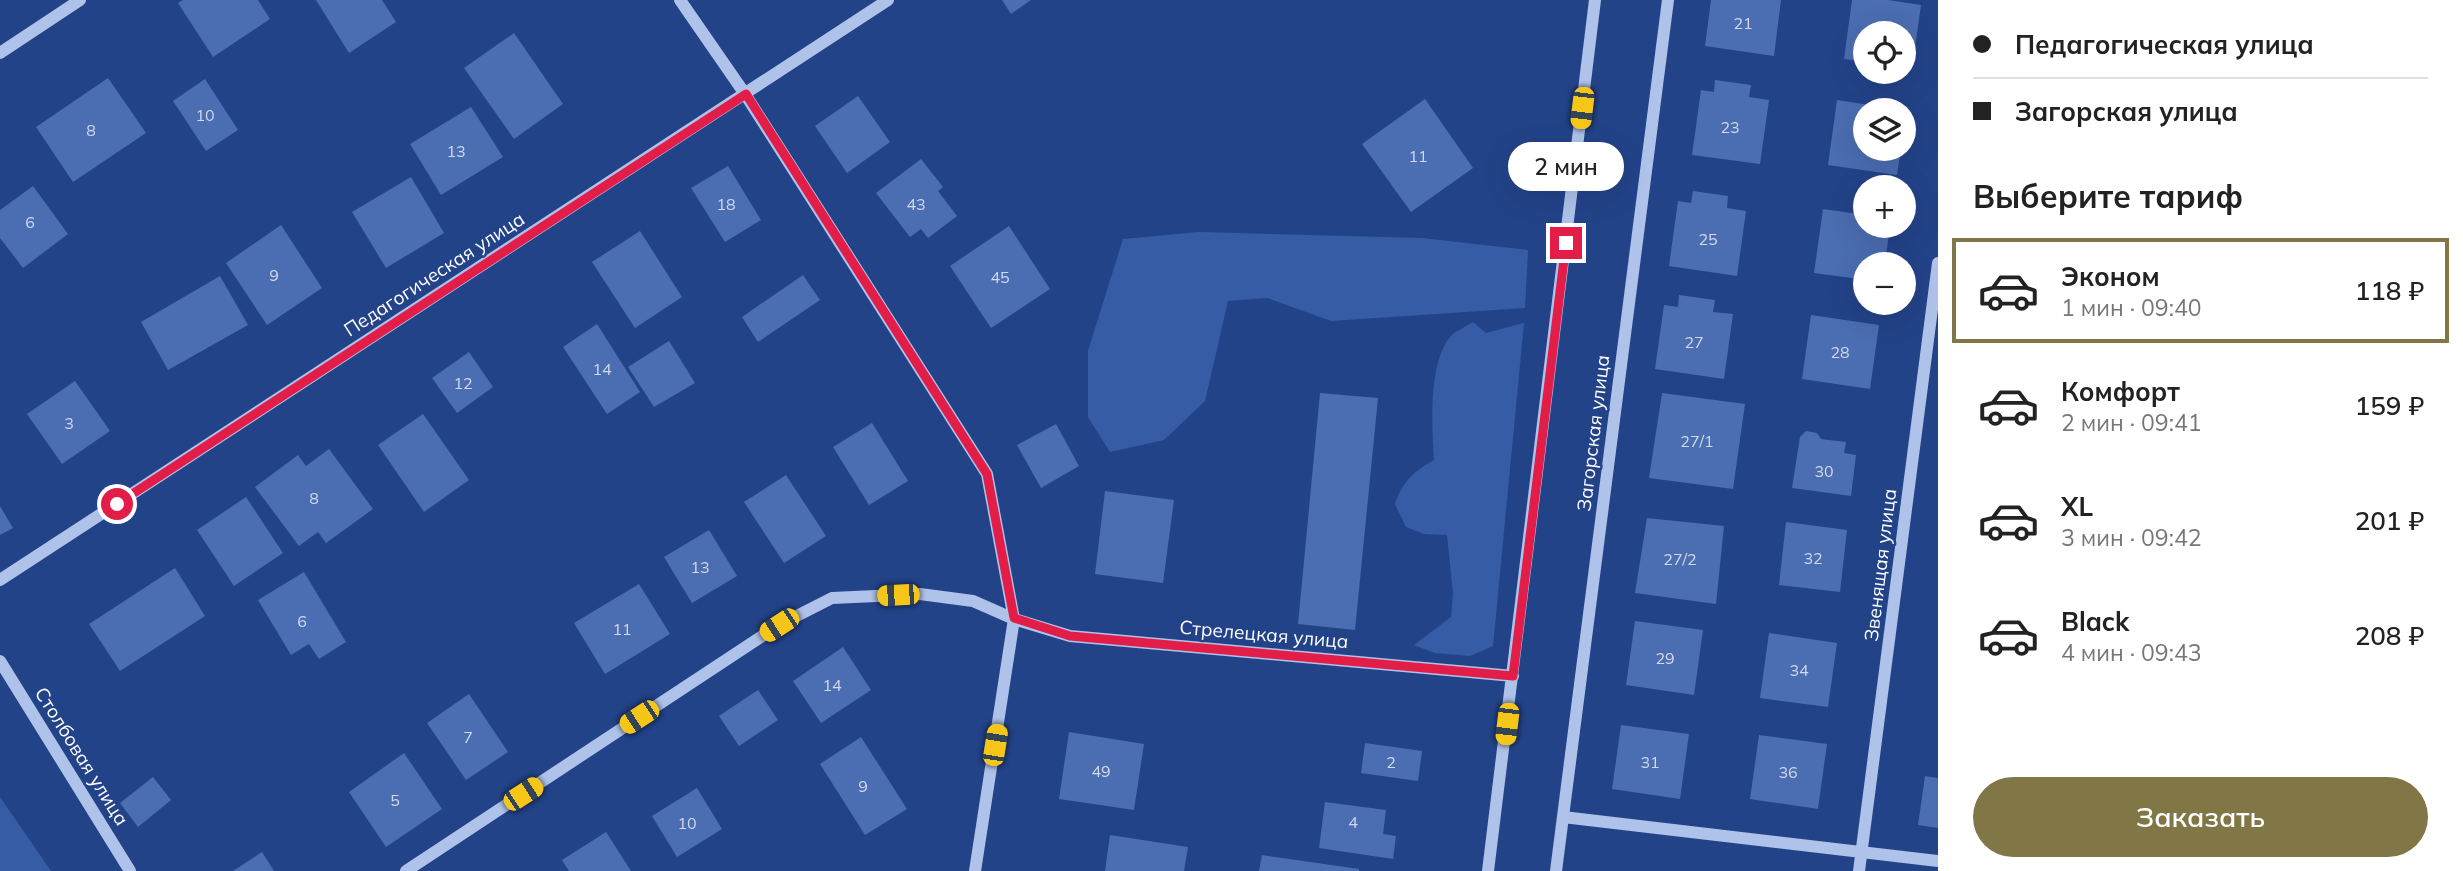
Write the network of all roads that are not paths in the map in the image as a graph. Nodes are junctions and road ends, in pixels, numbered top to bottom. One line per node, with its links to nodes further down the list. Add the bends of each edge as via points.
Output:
1 (80, 0): 6 (street)
2 (680, 0): 7 (street)
3 (888, 0): 7 (street, Педагогическая улица)
4 (1595, 0): 12 (street)
5 (1668, 0): 13 (street, Загорская улица)
6 (0, 53)
7 (746, 94): 9 (street, Педагогическая улица); 10 (street, via 987,474)
8 (1938, 263): 14 (street, Звенящая улица)
9 (0, 580)
10 (1014, 618): 12 (street, Стрелецкая улица, via 1070,636); 17 (street, Стрелецкая улица, via 973,601 920,594 832,598 779,625); 18 (street)
11 (0, 661): 16 (street, Столбовая улица)
12 (1513, 676): 19 (street)
13 (1563, 817): 14 (street); 20 (street, Загорская улица)
14 (1862, 852): 15 (street); 21 (street, Звенящая улица)
15 (1938, 861)
16 (130, 871)
17 (406, 871)
18 (975, 871)
19 (1488, 871)
20 (1556, 871)
21 (1859, 871)

